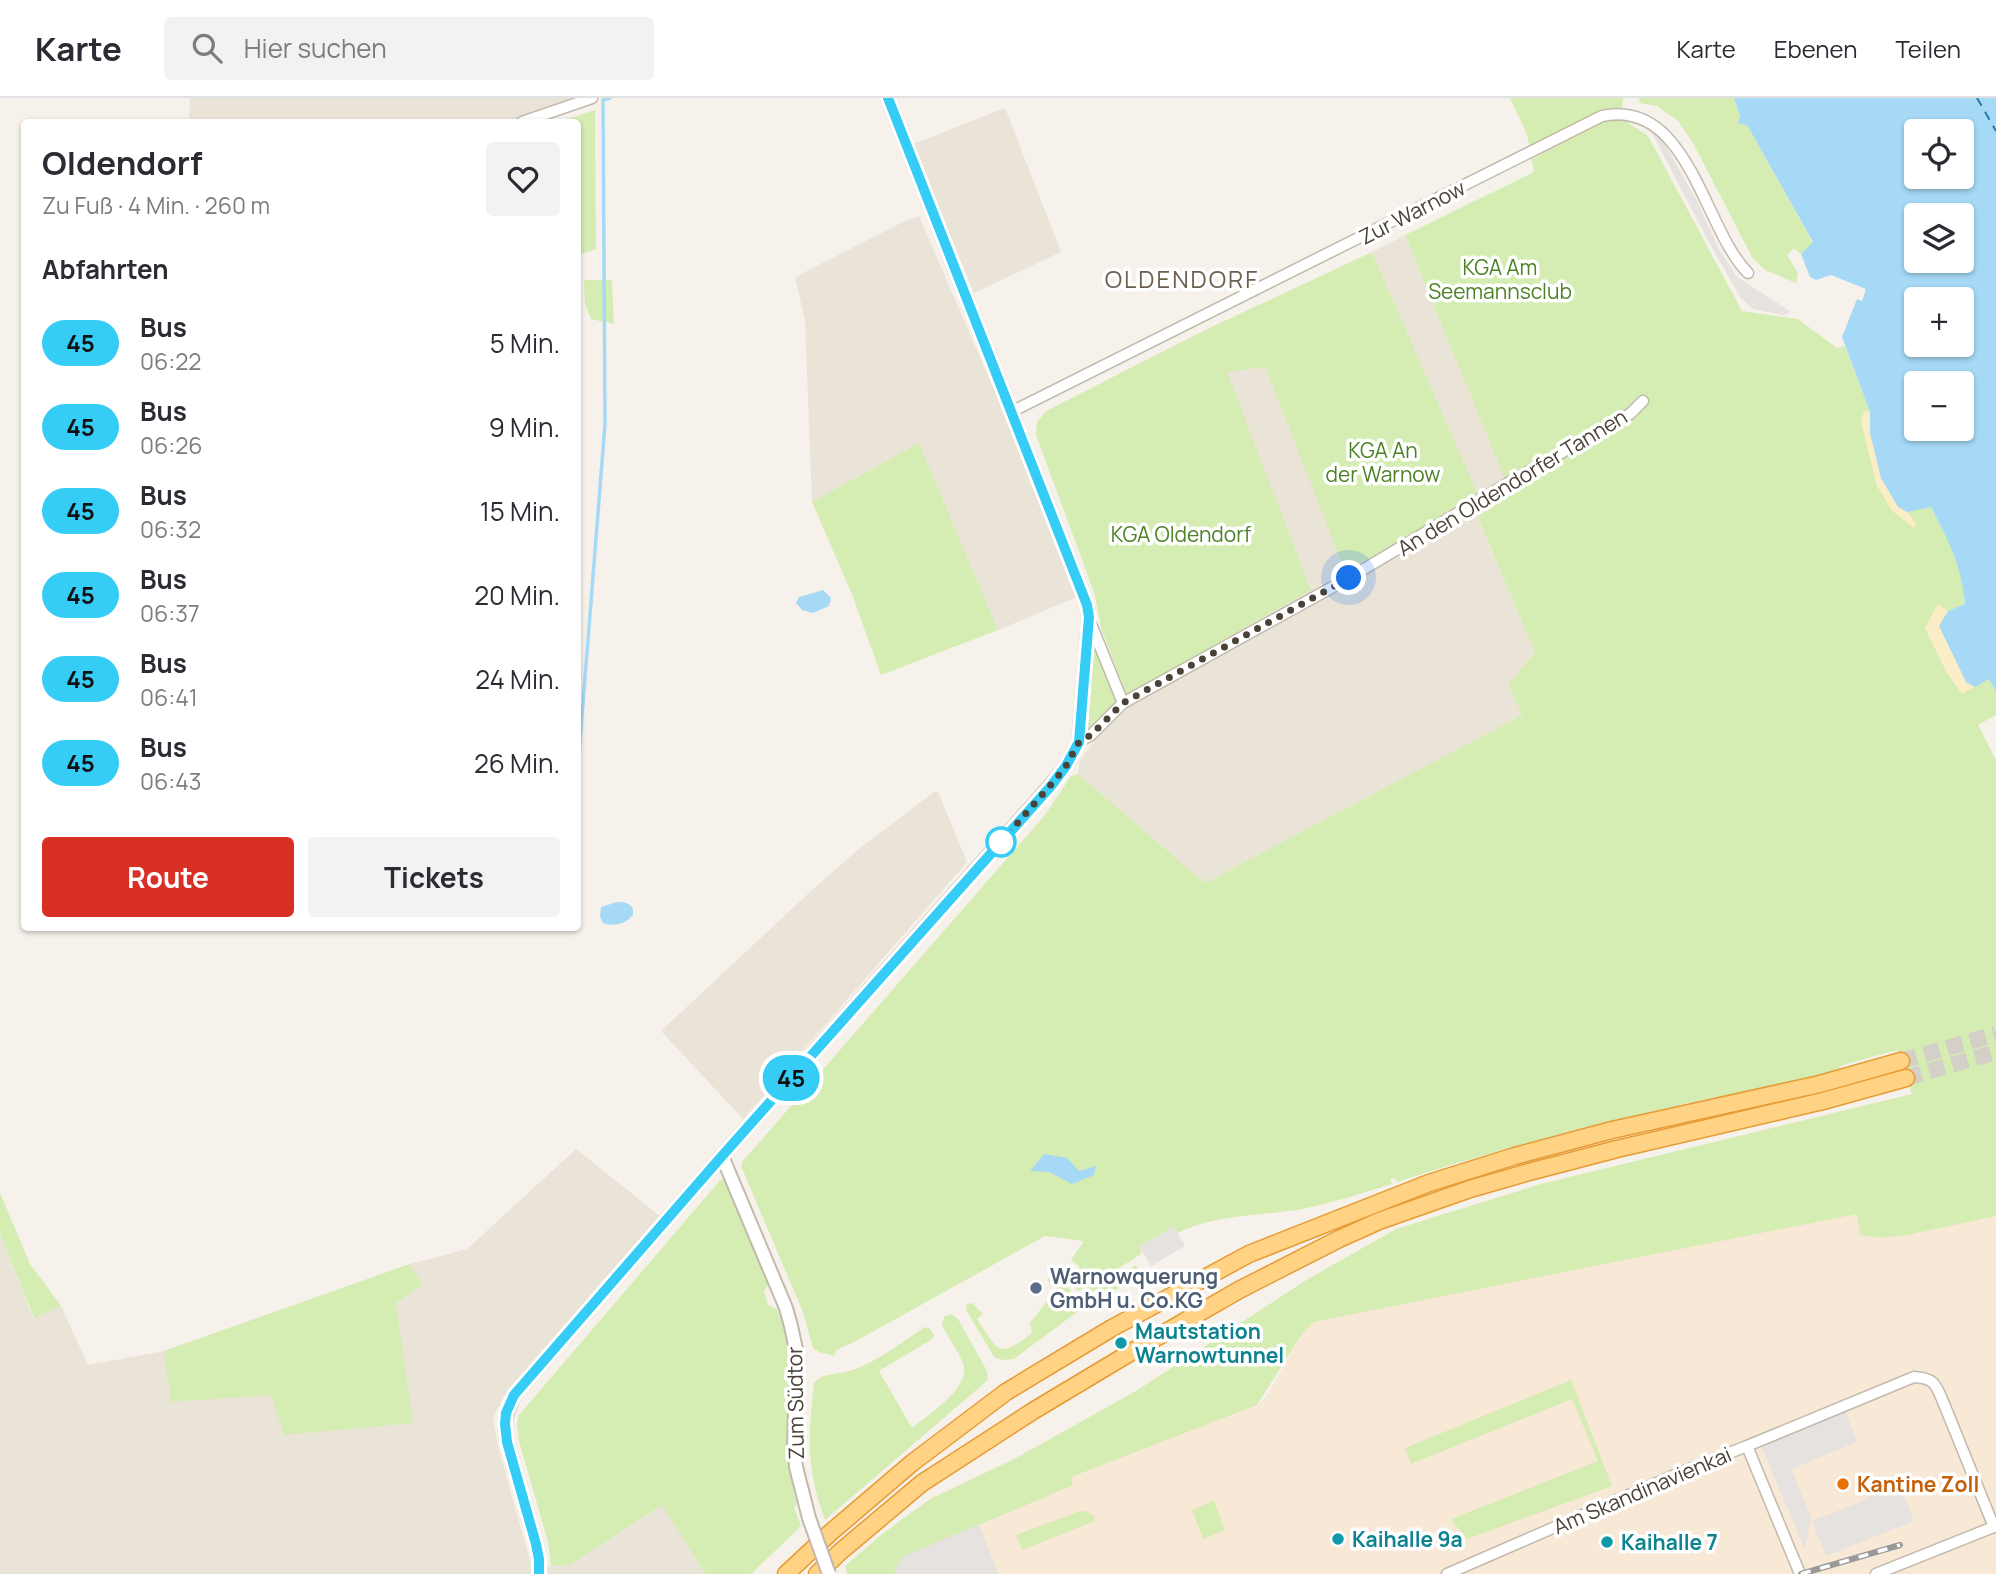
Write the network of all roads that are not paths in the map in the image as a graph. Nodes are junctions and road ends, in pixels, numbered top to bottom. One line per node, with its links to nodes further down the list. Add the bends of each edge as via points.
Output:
1 (592, 98): 3 (street)
2 (888, 98): 6 (street)
3 (531, 119)
4 (1748, 273): 6 (street, Zur Warnow, via 1725,242 1686,160 1666,131 1647,118 1615,113)
5 (1643, 401): 8 (street, An den Oldendorfer Tannen, via 1630,415)
6 (1011, 412): 7 (street)
7 (1089, 617): 8 (street); 9 (street)
8 (1123, 703): 9 (street, An den Oldendorfer Tannen)
9 (1079, 742): 12 (street, via 1051,786)
10 (1901, 1061): 16 (highway, via 1515,1156 1429,1183 1249,1254 1006,1392 912,1463)
11 (1906, 1078): 17 (highway, via 1529,1172 1379,1221 1339,1239 1128,1353 1033,1411 922,1483)
12 (722, 1156): 15 (street, via 514,1395 506,1413 507,1442 536,1544); 18 (street, Zum Südtor, bridge, via 792,1326 797,1354 796,1467)
13 (1747, 1446): 14 (street, via 1914,1377 1927,1378 1944,1404); 19 (street, Am Skandinavienkai); 20 (street, Am Skandinavienkai)
14 (1995, 1527): 21 (street)
15 (539, 1574)
16 (786, 1574)
17 (817, 1574)
18 (829, 1574)
19 (1447, 1574)
20 (1800, 1574)
21 (1876, 1574)

